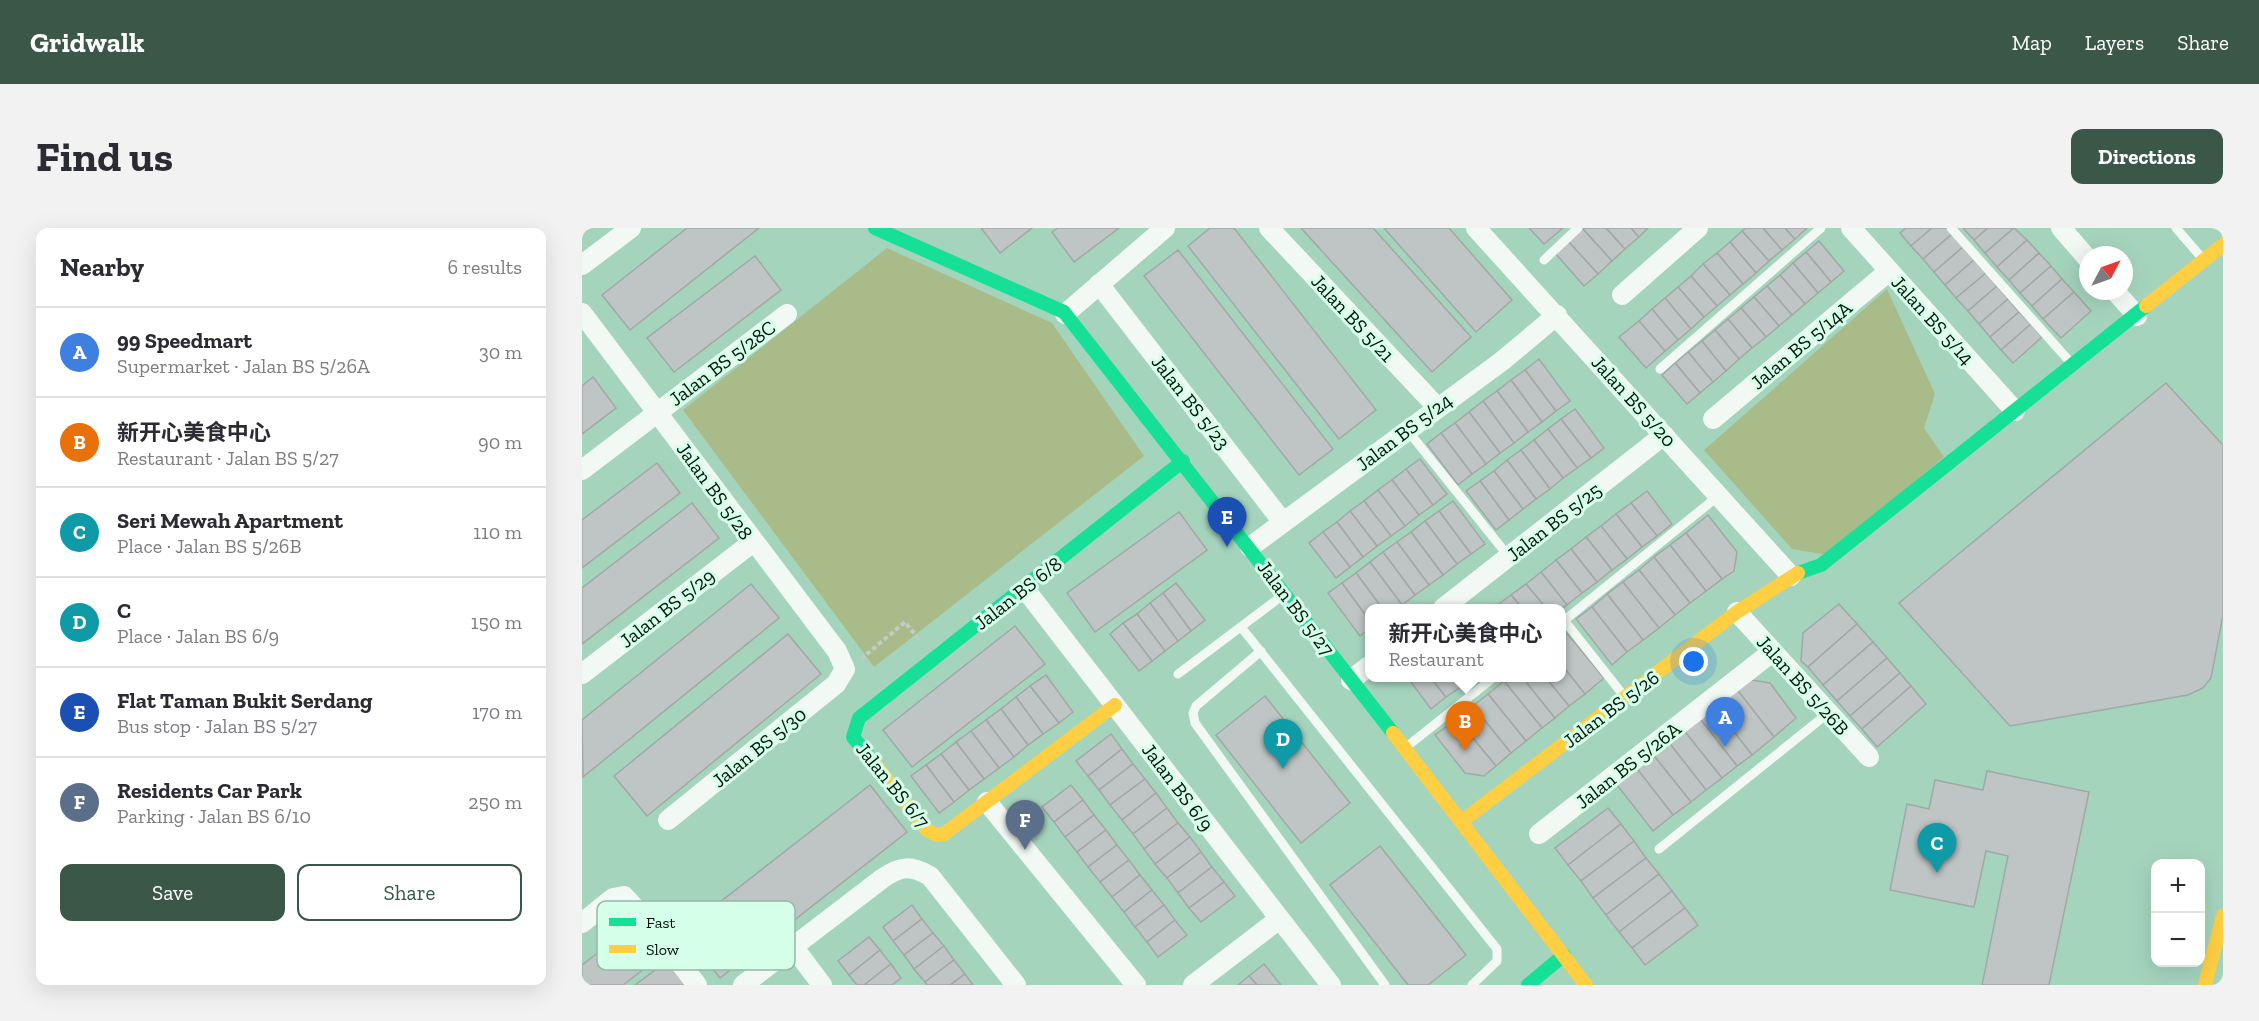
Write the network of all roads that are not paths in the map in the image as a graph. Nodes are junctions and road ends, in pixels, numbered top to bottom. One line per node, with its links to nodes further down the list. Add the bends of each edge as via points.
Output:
1 (631, 228): 17 (street)
2 (875, 228): 24 (street, Jalan BS 5/27)
3 (1165, 228): 19 (street)
4 (1269, 228): 29 (street, Jalan BS 5/21)
5 (1476, 228): 25 (street, Jalan BS 5/20)
6 (1578, 228): 15 (lane)
7 (1698, 228): 20 (street)
8 (1821, 228): 28 (lane)
9 (1851, 228): 18 (street, Jalan BS 5/14)
10 (1952, 228): 27 (lane)
11 (2061, 228): 14 (street)
12 (2176, 228): 16 (lane)
13 (2223, 244): 16 (street, Jalan BS 5/26)
14 (2079, 249)
15 (1544, 260)
16 (2205, 261): 26 (street, Jalan BS 5/26)
17 (582, 265)
18 (1889, 271): 30 (street, Jalan BS 5/14); 32 (street, Jalan BS 5/14A)
19 (1099, 284): 24 (street); 38 (street, Jalan BS 5/23)
20 (1622, 295)
21 (2123, 300): 26 (street)
22 (582, 313): 31 (street, Jalan BS 5/28)
23 (787, 314): 31 (street, Jalan BS 5/28C)
24 (1065, 314): 35 (street, Jalan BS 5/27)
25 (1557, 315): 29 (street, Jalan BS 5/24, via 1502,361); 34 (street, Jalan BS 5/20)
26 (2137, 316): 27 (street, Jalan BS 5/26)
27 (2072, 365): 30 (street, Jalan BS 5/26)
28 (1660, 369)
29 (1437, 407): 33 (street, Jalan BS 5/24)
30 (2015, 411): 42 (street, Jalan BS 5/26, via 1821,565)
31 (657, 412): 36 (street, Jalan BS 5/28C); 39 (street, Jalan BS 5/28)
32 (1713, 419)
33 (1408, 431): 38 (street, Jalan BS 5/24); 41 (lane)
34 (1664, 435): 37 (street, Jalan BS 5/20); 41 (street, Jalan BS 5/25)
35 (1183, 461): 40 (street, Jalan BS 5/27); 43 (street, Jalan BS 6/8)
36 (582, 470)
37 (1718, 497): 42 (street, Jalan BS 5/20); 47 (lane)
38 (1282, 521): 40 (street, Jalan BS 5/24)
39 (753, 542): 52 (street, Jalan BS 5/28, via 837,651); 54 (street, Jalan BS 5/29)
40 (1250, 547): 44 (street, Jalan BS 5/27)
41 (1509, 557): 45 (street, Jalan BS 5/25)
42 (1791, 576): 46 (street, Jalan BS 5/26)
43 (1025, 589): 59 (street, Jalan BS 6/9); 61 (street, Jalan BS 6/8, via 859,718)
44 (1285, 594): 48 (lane); 56 (street, Jalan BS 5/27)
45 (1449, 604)
46 (1737, 612): 51 (street, Jalan BS 5/26B); 58 (street, Jalan BS 5/26)
47 (1566, 619)
48 (1241, 627): 50 (lane); 55 (lane)
49 (1566, 627): 58 (lane)
50 (1261, 651): 87 (lane, via 1196,706 1195,723); 88 (lane, via 1497,949 1497,961)
51 (1772, 652): 60 (street, Jalan BS 5/26B); 67 (street, Jalan BS 5/26A)
52 (846, 669): 65 (street, Jalan BS 5/30, via 836,684)
53 (1365, 669): 56 (street)
54 (582, 674)
55 (1178, 674)
56 (1351, 680): 62 (street, Jalan BS 5/27)
57 (1488, 682): 62 (lane)
58 (1626, 697): 66 (street, Jalan BS 5/26)
59 (1115, 705): 64 (street, Jalan BS 6/7); 73 (street, Jalan BS 6/9)
60 (1827, 714): 63 (street, Jalan BS 5/26B); 68 (lane)
61 (855, 726): 64 (street, Jalan BS 6/7, via 853,737 927,830 936,836)
62 (1403, 749): 66 (street, Jalan BS 5/27)
63 (1869, 757)
64 (987, 802): 84 (street)
65 (668, 820)
66 (1461, 822): 77 (street, Jalan BS 5/27)
67 (1539, 834)
68 (1659, 849)
69 (609, 901): 70 (street, via 624,896)
70 (629, 901)
71 (597, 911): 74 (street)
72 (2223, 916): 91 (street)
73 (1278, 920): 85 (street); 86 (street, Jalan BS 6/9)
74 (582, 923)
75 (795, 943): 83 (street, via 898,868 914,867 930,876)
76 (795, 949): 82 (street)
77 (1564, 955): 89 (street); 90 (street, Jalan BS 5/27)
78 (685, 970): 80 (street)
79 (761, 970): 81 (street)
80 (697, 985)
81 (743, 985)
82 (822, 985)
83 (1016, 985)
84 (1136, 985)
85 (1193, 985)
86 (1331, 985)
87 (1385, 985)
88 (1472, 985)
89 (1528, 985)
90 (1586, 985)
91 (2205, 985)

